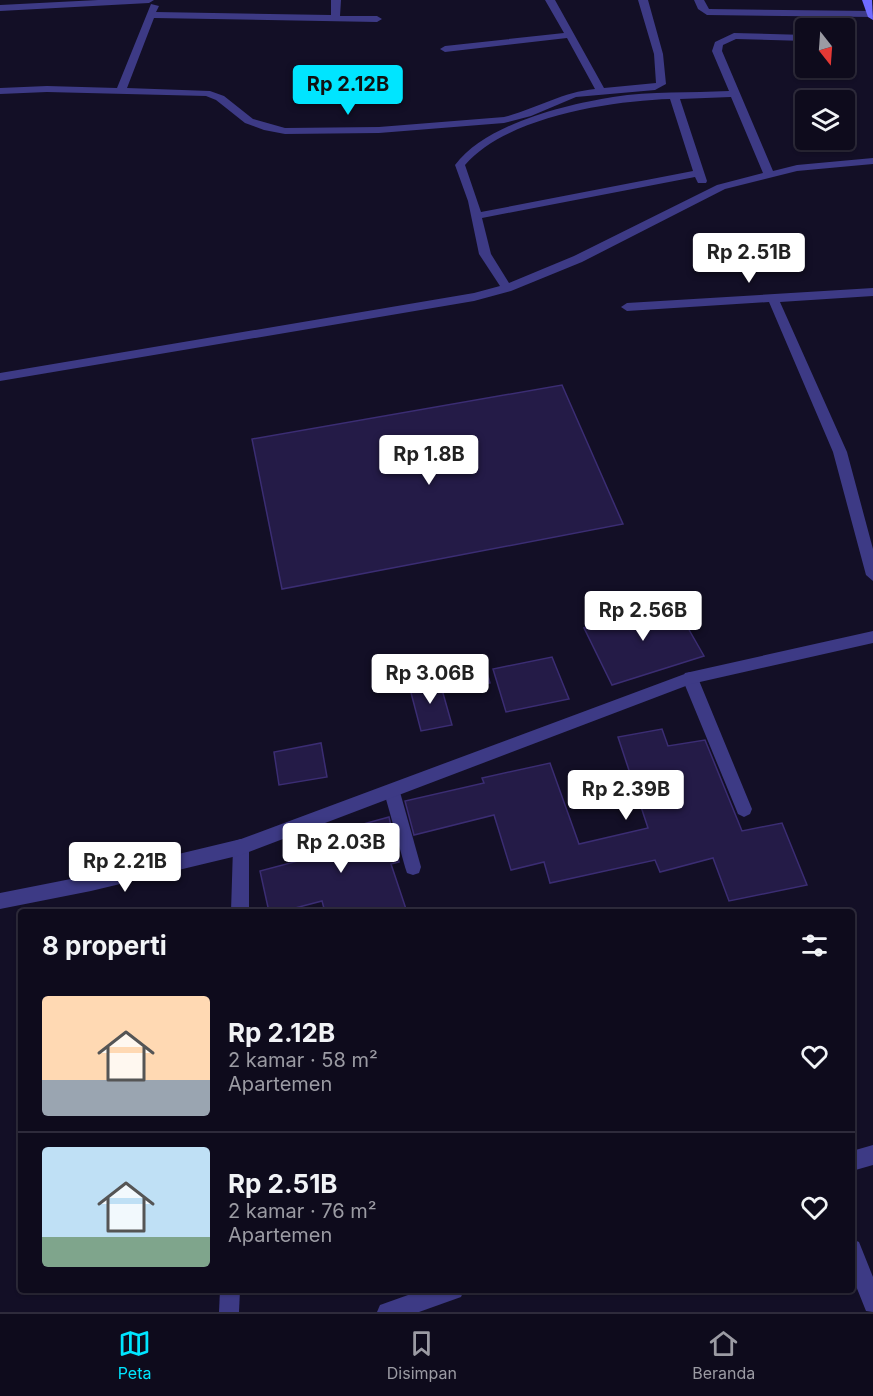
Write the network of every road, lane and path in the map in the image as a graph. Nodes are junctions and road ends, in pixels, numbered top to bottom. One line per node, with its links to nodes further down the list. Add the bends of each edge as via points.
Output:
1 (149, 0): 9 (street)
2 (156, 0): 11 (street)
3 (336, 0): 13 (street)
4 (550, 0): 15 (street)
5 (643, 0): 20 (street, via 648,28 664,72 661,84)
6 (699, 0): 10 (street, via 707,12)
7 (818, 0): 10 (street)
8 (867, 0): 12 (main road)
9 (0, 8)
10 (827, 14): 12 (street)
11 (150, 15): 13 (street); 18 (street)
12 (873, 15)
13 (335, 19): 14 (street)
14 (377, 19)
15 (568, 35): 17 (street); 20 (street)
16 (795, 38): 21 (street, via 734,36 718,44 717,51)
17 (445, 49)
18 (121, 90): 19 (street); 20 (street, via 207,93 220,98 249,121 285,131 379,130 504,120 574,94)
19 (0, 91)
20 (601, 91)
21 (734, 94): 22 (street); 25 (street)
22 (674, 96): 24 (street); 27 (street, via 614,100 571,111 498,134 473,149 460,165)
23 (873, 161): 25 (street, via 822,164)
24 (699, 173): 26 (street); 27 (street)
25 (769, 175): 26 (street)
26 (707, 192): 28 (street, via 597,250)
27 (476, 216): 28 (street, via 485,254)
28 (507, 288): 32 (street, via 347,320)
29 (873, 292): 30 (street)
30 (773, 298): 31 (street); 33 (street, via 840,452)
31 (627, 306)
32 (0, 377)
33 (873, 575)
34 (873, 637): 35 (street)
35 (690, 678): 36 (street); 37 (street)
36 (392, 792): 38 (street); 39 (street)
37 (744, 809)
38 (241, 847): 40 (street); 41 (street)
39 (413, 867)
40 (0, 901)
41 (240, 909)
42 (873, 1155): 43 (street)
43 (855, 1160)
44 (855, 1257): 47 (street)
45 (230, 1293): 48 (street)
46 (445, 1293): 49 (street)
47 (873, 1305)
48 (229, 1312)
49 (387, 1312)

